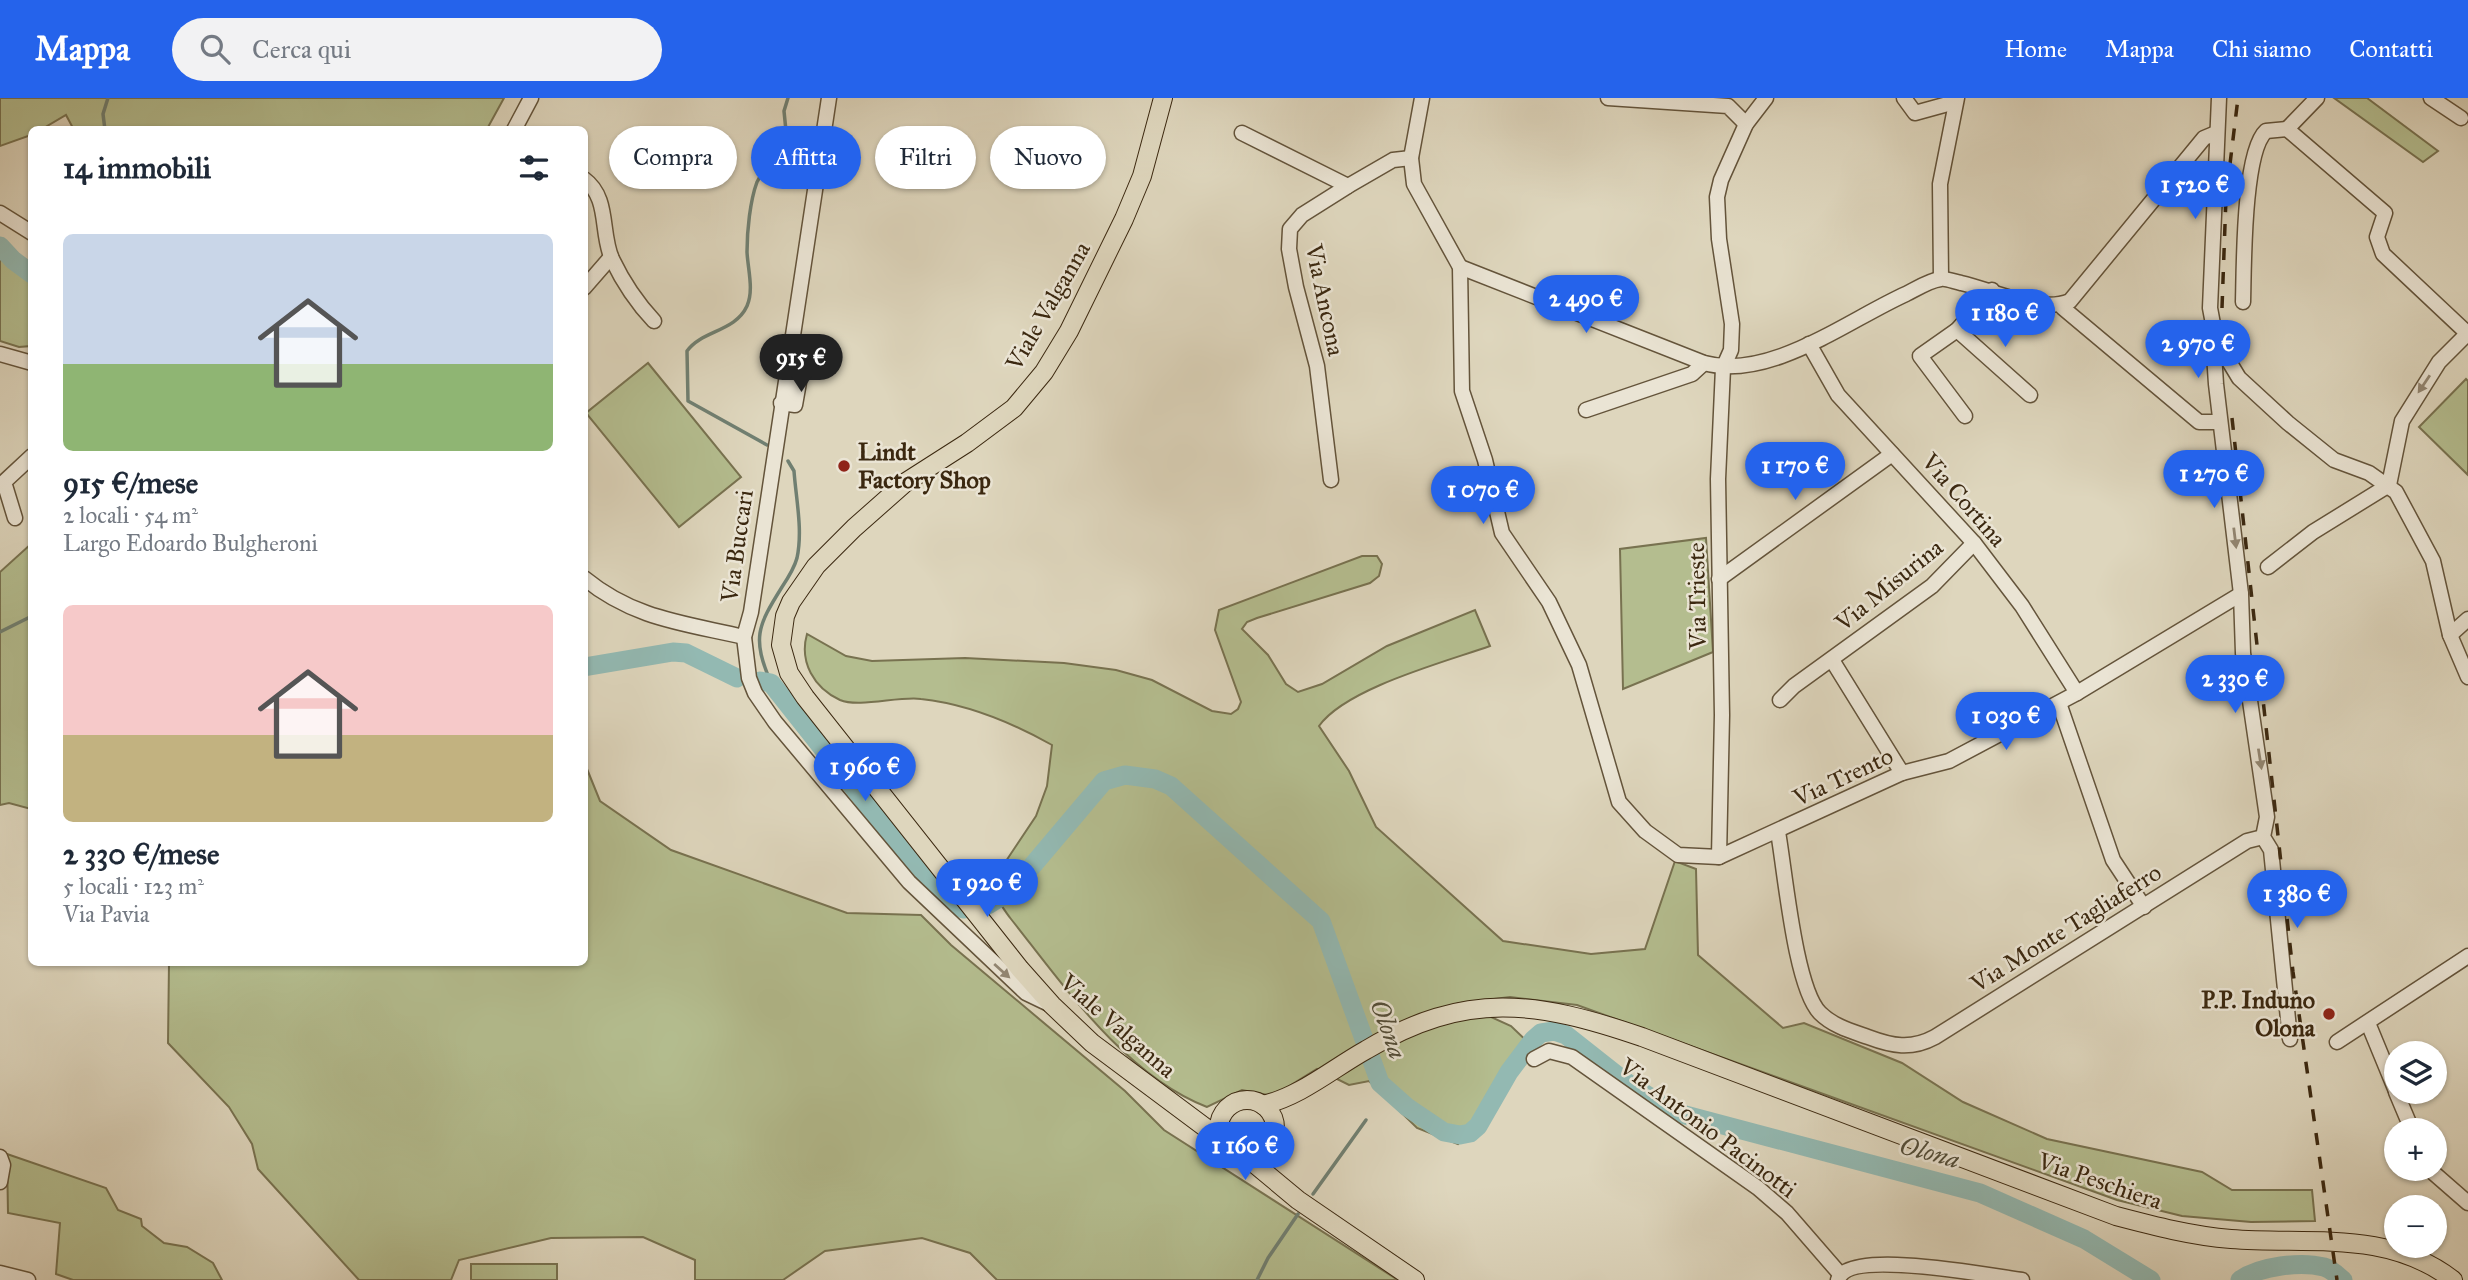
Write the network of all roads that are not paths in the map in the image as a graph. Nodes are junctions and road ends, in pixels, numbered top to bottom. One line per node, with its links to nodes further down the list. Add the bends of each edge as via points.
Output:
1 (531, 98): 14 (street)
2 (829, 98): 55 (street, Via Buccari)
3 (1163, 98): 67 (main road, Viale Valganna, via 1142,176 1124,219 1044,372 1014,408 906,481 854,528 816,566 785,616 781,645 789,673)
4 (1422, 98): 18 (street)
5 (1608, 98): 13 (street, via 1728,106)
6 (1766, 98): 13 (street, Via Trieste)
7 (1904, 98): 11 (street, via 1915,113)
8 (2219, 98): 17 (street)
9 (2318, 98): 15 (street)
10 (2431, 98): 12 (street)
11 (1956, 100): 25 (street, via 1940,184)
12 (2461, 118)
13 (1746, 124): 38 (street, Via Trieste, via 1717,197 1732,324 1731,350)
14 (516, 126)
15 (2287, 129): 28 (street, via 2266,131 2256,145); 32 (street, via 2385,213 2377,237 2383,254)
16 (1242, 133): 20 (street)
17 (2216, 133): 29 (street, via 2204,138 2084,286); 33 (street, via 2210,308)
18 (1411, 158): 20 (street, Via Ancona, via 1393,160); 24 (street, via 1413,184)
19 (588, 184): 23 (street, via 601,199)
20 (1348, 186): 45 (street, Via Ancona, via 1302,215 1290,229 1296,287 1317,366)
21 (0, 213): 22 (street)
22 (28, 230)
23 (611, 257): 26 (street); 30 (street, via 636,302)
24 (1460, 267): 37 (street); 64 (street, via 1462,391 1502,533 1549,602 1574,655 1593,705 1619,802 1645,831 1678,855)
25 (1941, 278): 27 (street); 34 (street, via 1869,310)
26 (588, 283)
27 (1992, 290): 29 (street, via 2036,303); 31 (street)
28 (2243, 302)
29 (2062, 304): 42 (street, via 2199,422)
30 (654, 321)
31 (1957, 330): 39 (street); 41 (street, via 1920,356)
32 (2468, 333): 46 (street, one-way to 46, via 2439,362 2402,421)
33 (2216, 340): 42 (street); 46 (street, via 2239,378 2288,423 2334,460)
34 (1809, 344): 38 (street, via 1768,360); 43 (street, Via Cortina, via 1838,395)
35 (0, 354): 36 (street)
36 (28, 362)
37 (1704, 363): 38 (street); 40 (street, via 1692,374)
38 (1723, 368): 50 (street, Via Trieste)
39 (2030, 395)
40 (1586, 410)
41 (1965, 416)
42 (2220, 422): 52 (street, one-way to 52)
43 (1892, 454): 48 (street, Via Cortina); 50 (street)
44 (28, 460): 47 (street, via 4,482)
45 (1331, 480)
46 (2389, 485): 49 (street); 54 (street, via 2433,561)
47 (15, 518)
48 (1976, 546): 56 (street, Via Misurina, via 1932,586); 58 (street, Via Cortina, via 2022,606)
49 (2267, 567)
50 (1719, 579): 64 (street, Via Trieste)
51 (588, 581): 55 (street, via 636,611)
52 (2241, 594): 58 (street, Via Trento); 63 (street, one-way to 63, via 2243,653 2267,817)
53 (2468, 619): 54 (street)
54 (2450, 635): 57 (street)
55 (744, 637): 66 (street, Via Buccari, via 752,686 775,722 909,882)
56 (1832, 660): 59 (street, Via Misurina); 61 (street, Via Misurina)
57 (2468, 677)
58 (2077, 693): 60 (street, Via Trento)
59 (1780, 700)
60 (2059, 703): 61 (street, Via Trento, via 1949,761); 65 (street, via 2113,860)
61 (1902, 773): 62 (street, Via Trento)
62 (1778, 832): 64 (street, Via Trento); 65 (street, Via Monte Tagliaferro, via 1808,997 1831,1022 1889,1045 1912,1046 1935,1037)
63 (2263, 837): 65 (street, Via Monte Tagliaferro, via 2247,841); 71 (street, via 2271,850)
64 (1719, 857)
65 (2144, 907)
66 (957, 928): 67 (street, Via Buccari); 69 (street, Via Buccari, one-way to 69, via 1026,993)
67 (1000, 943): 69 (main road, Viale Valganna)
68 (2468, 956): 70 (street)
69 (1052, 1005): 78 (main road, Viale Valganna, via 1092,1043)
70 (2368, 1023): 72 (street); 74 (street)
71 (2290, 1039)
72 (2337, 1042)
73 (1534, 1059): 89 (street, Via Antonio Pacinotti, via 1549,1051 1572,1057 1709,1151 1787,1213)
74 (2384, 1062)
75 (1295, 1095): 76 (main road); 79 (main road); 93 (main road, Via Peschiera, via 1376,1043 1410,1027 1455,1012 1533,1007 1581,1017 2116,1216 2178,1233 2230,1239 2373,1244 2411,1255)
76 (1263, 1105): 77 (main road, via 1240,1101); 79 (main road)
77 (1222, 1115): 78 (main road); 80 (main road)
78 (1190, 1118): 80 (main road, Viale Valganna)
79 (1274, 1121): 81 (main road, via 1274,1133)
80 (1222, 1140): 82 (main road)
81 (1265, 1149): 82 (main road); 84 (main road)
82 (1244, 1155): 84 (main road)
83 (0, 1157): 86 (street)
84 (1271, 1179): 91 (main road)
85 (2443, 1181): 87 (street)
86 (0, 1182)
87 (2468, 1203)
88 (0, 1273): 90 (street)
89 (1839, 1277): 92 (street, Via Antonio Pacinotti, via 1860,1264 1887,1264)
90 (28, 1280)
91 (1415, 1280)
92 (2022, 1280)
93 (2453, 1280)

